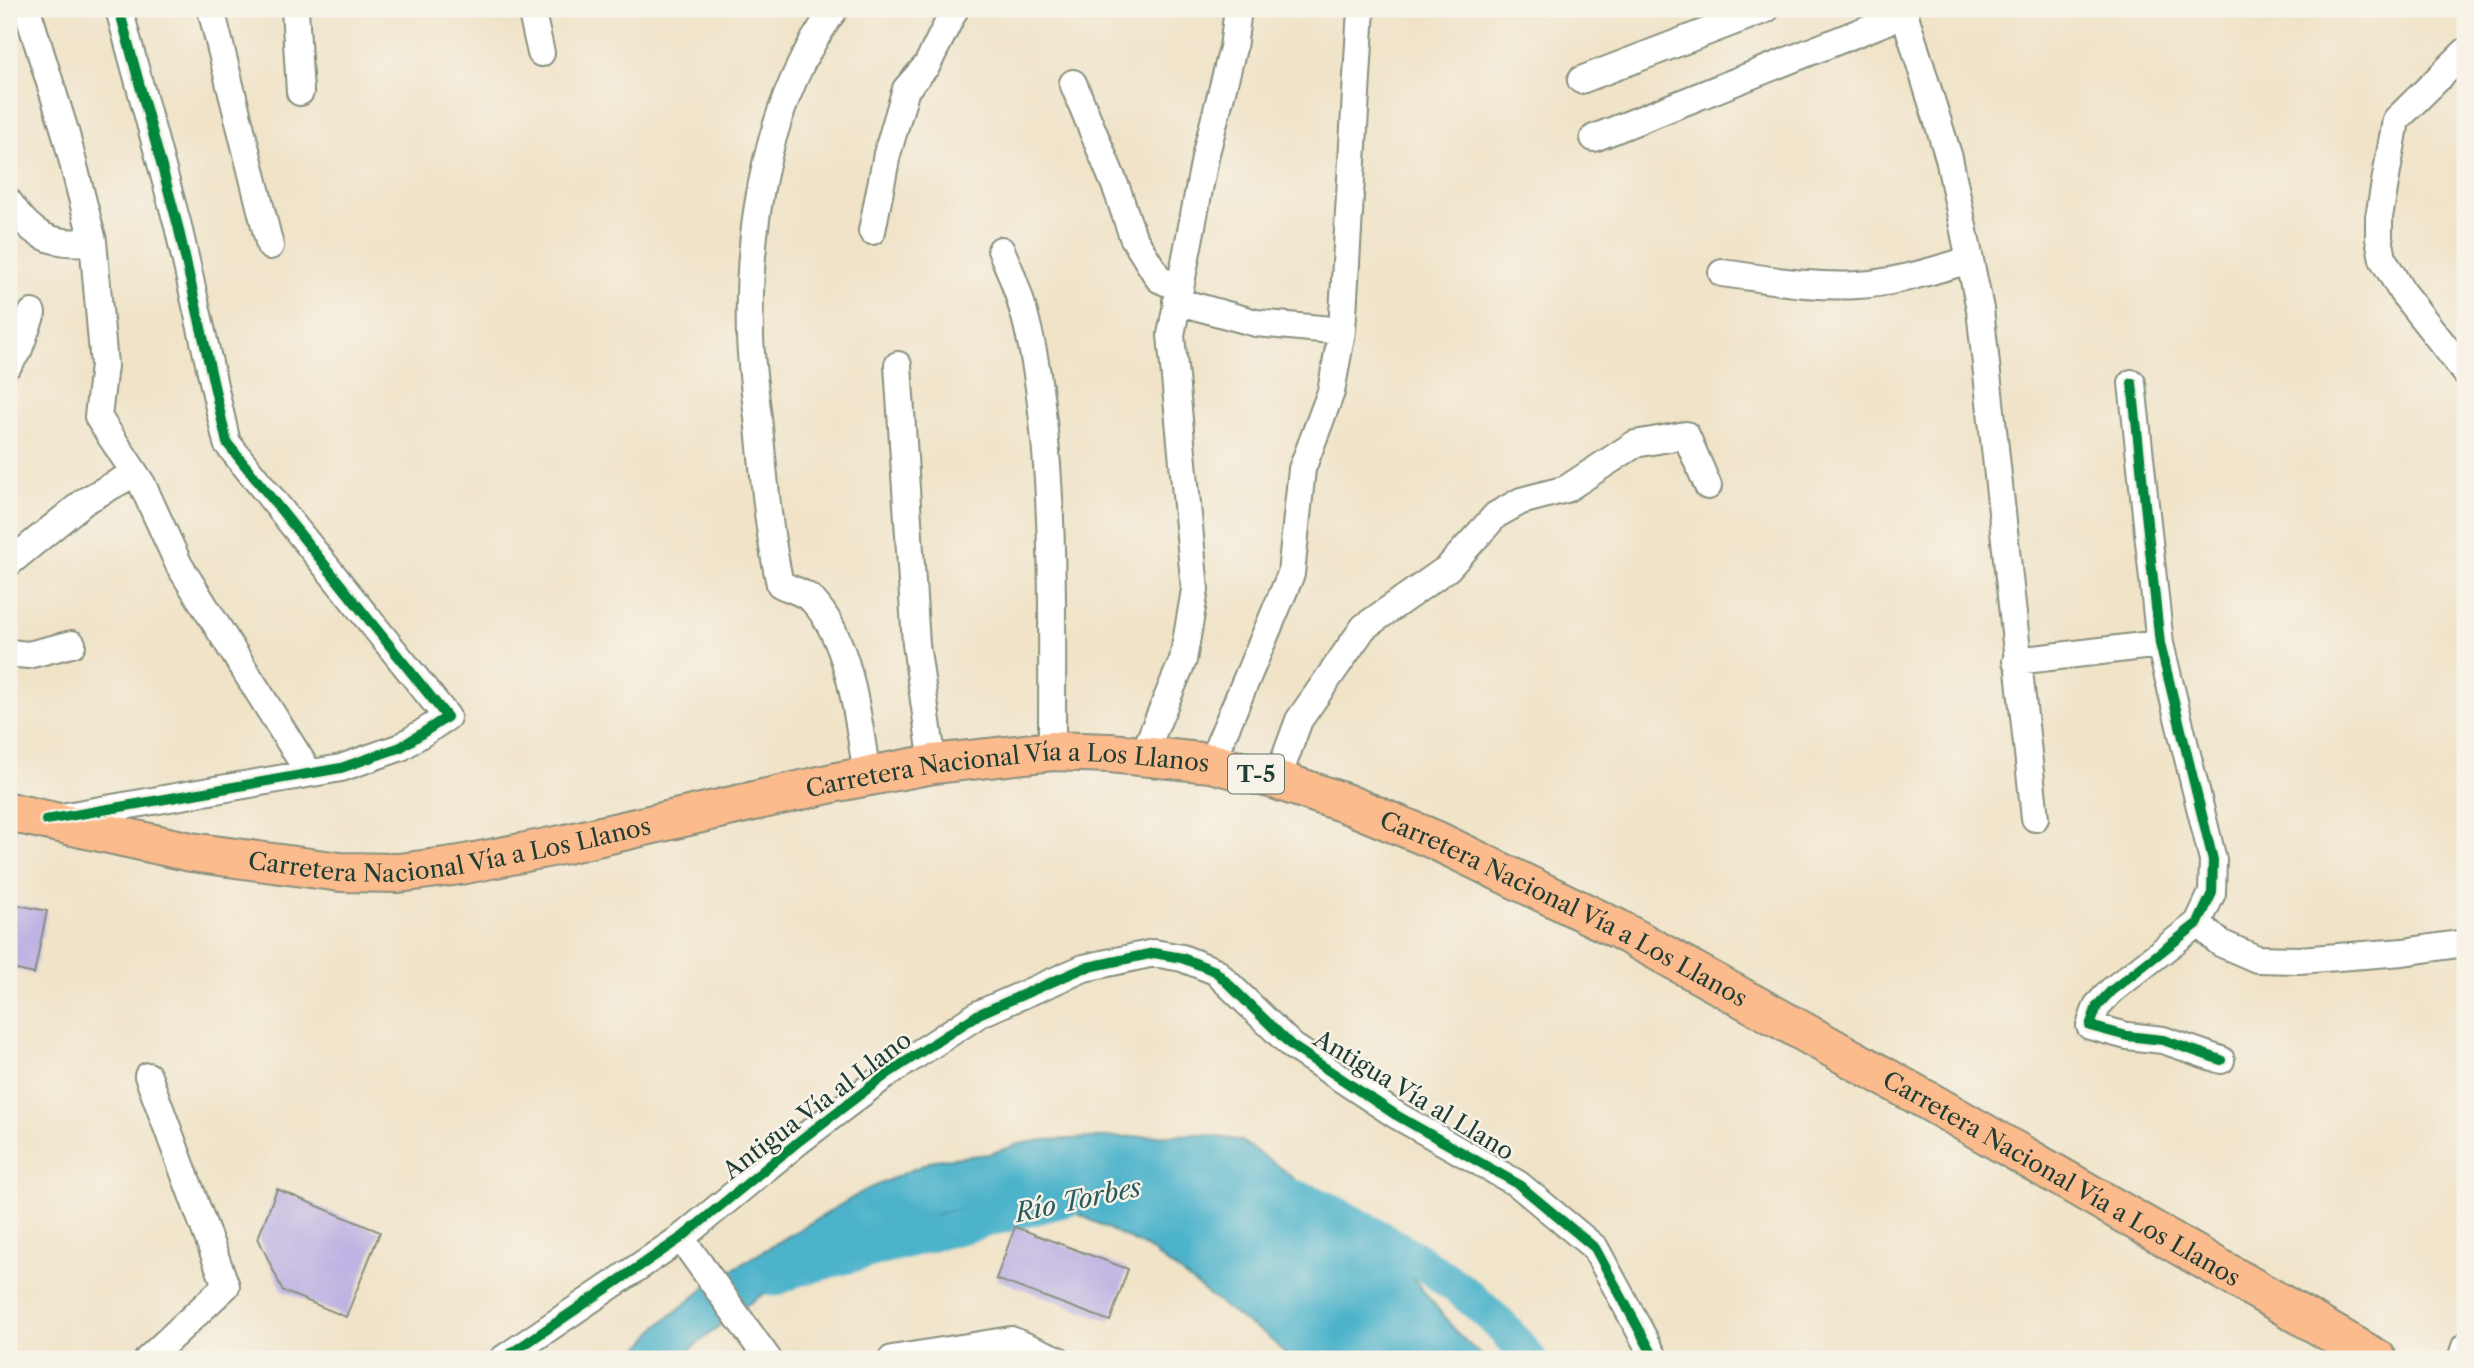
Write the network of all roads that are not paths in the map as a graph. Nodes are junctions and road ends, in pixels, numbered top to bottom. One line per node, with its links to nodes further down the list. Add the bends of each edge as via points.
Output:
1 (26, 9): 20 (street, via 65,131)
2 (119, 9): 43 (street, via 178,226 227,443 447,716 401,747 341,768)
3 (211, 9): 21 (street)
4 (295, 9): 16 (street)
5 (531, 9): 13 (street)
6 (835, 9): 44 (street, via 812,39 781,115 757,204 750,337 771,543 780,584 812,600 830,627 852,684)
7 (955, 9): 19 (street, via 927,65 906,89)
8 (1238, 9): 25 (street)
9 (1361, 9): 27 (street)
10 (1766, 9): 14 (street)
11 (1904, 11): 17 (street); 23 (street, via 1949,158)
12 (2465, 52): 30 (street, via 2396,120 2379,217 2383,259 2402,292)
13 (541, 54)
14 (1581, 80)
15 (1073, 83): 25 (street, via 1133,237 1159,279)
16 (300, 92)
17 (1594, 138)
18 (9, 202): 20 (street, via 26,228 45,237 69,243)
19 (872, 231)
20 (93, 241): 32 (street, via 104,365 98,417)
21 (270, 246)
22 (1001, 250): 39 (street, via 1027,318 1041,399 1053,541)
23 (1970, 260): 24 (street, via 1860,285 1804,284); 38 (street, via 1980,309)
24 (1722, 273)
25 (1177, 295): 27 (street, via 1256,323); 40 (street, via 1172,367 1195,590 1183,660)
26 (32, 313): 28 (street)
27 (1342, 331): 41 (street, via 1331,392 1302,469 1290,574)
28 (9, 363)
29 (898, 365): 42 (street, via 916,644)
30 (2465, 372)
31 (2132, 383): 35 (street)
32 (135, 473): 34 (street, via 86,501); 43 (street, via 179,565)
33 (1708, 486): 45 (street, via 1686,435 1671,435 1635,444 1566,489 1521,501 1496,515 1448,568 1364,627 1299,720)
34 (9, 563)
35 (2160, 644): 38 (street); 49 (street, via 2213,860 2212,893)
36 (72, 645): 37 (street, via 28,655)
37 (9, 653)
38 (2016, 661): 47 (street)
39 (1052, 751): 40 (highway, Carretera Nacional Vía a Los Llanos / T-5); 42 (highway, Carretera Nacional Vía a Los Llanos / T-5)
40 (1143, 755): 41 (highway, Carretera Nacional Vía a Los Llanos / T-5)
41 (1211, 763): 45 (highway, Carretera Nacional Vía a Los Llanos / T-5)
42 (933, 764): 44 (highway, Carretera Nacional Vía a Los Llanos / T-5)
43 (309, 773): 48 (street)
44 (867, 776): 48 (highway, Carretera Nacional Vía a Los Llanos / T-5, via 566,844 399,873 340,872 191,852)
45 (1277, 780): 63 (highway, Carretera Nacional Vía a Los Llanos / T-5, via 1435,841 1618,929 1953,1115)
46 (9, 812): 48 (highway, Carretera Nacional Vía a Los Llanos / T-5)
47 (2035, 818)
48 (46, 820)
49 (2198, 923): 50 (street, via 2220,943 2257,959 2403,953); 51 (street, via 2111,991 2097,1006 2090,1026 2163,1040)
50 (2465, 943)
51 (2221, 1059)
52 (148, 1076): 57 (street, via 226,1286)
53 (681, 1238): 58 (street, Antigua Vía al Llano); 59 (street); 62 (street, Antigua Vía al Llano, via 887,1074 979,1014 1084,968 1154,953 1215,971 1292,1045 1396,1115 1518,1184 1595,1248)
54 (2465, 1347): 64 (street)
55 (1025, 1353): 56 (street, via 1011,1340); 61 (street)
56 (943, 1355): 60 (street)
57 (148, 1359)
58 (503, 1359)
59 (768, 1359)
60 (892, 1359)
61 (1057, 1359)
62 (1655, 1359)
63 (2376, 1359)
64 (2461, 1359)

